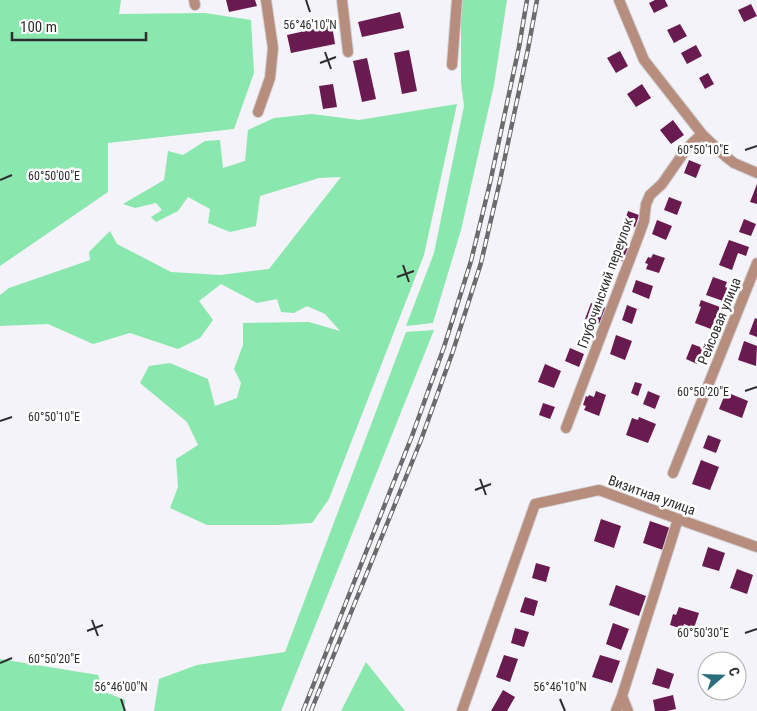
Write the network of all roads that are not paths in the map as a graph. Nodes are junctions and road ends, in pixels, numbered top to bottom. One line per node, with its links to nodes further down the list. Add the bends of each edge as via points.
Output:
1 (266, 0): 7 (street, via 273,48 270,78)
2 (342, 0): 5 (street)
3 (457, 0): 6 (street)
4 (619, 0): 8 (street, via 644,60)
5 (348, 52)
6 (452, 65)
7 (258, 112)
8 (702, 134): 9 (street, via 734,163); 11 (street, Глубочинский переулок, via 650,195 639,235)
9 (757, 173)
10 (757, 263): 12 (street, Рейсовая улица)
11 (566, 428)
12 (673, 473)
13 (678, 519): 14 (street, Визитная улица); 15 (street); 16 (street, Визитная улица, via 599,490 535,504)
14 (757, 547)
15 (622, 696): 17 (street); 18 (street)
16 (462, 711)
17 (616, 711)
18 (628, 711)

